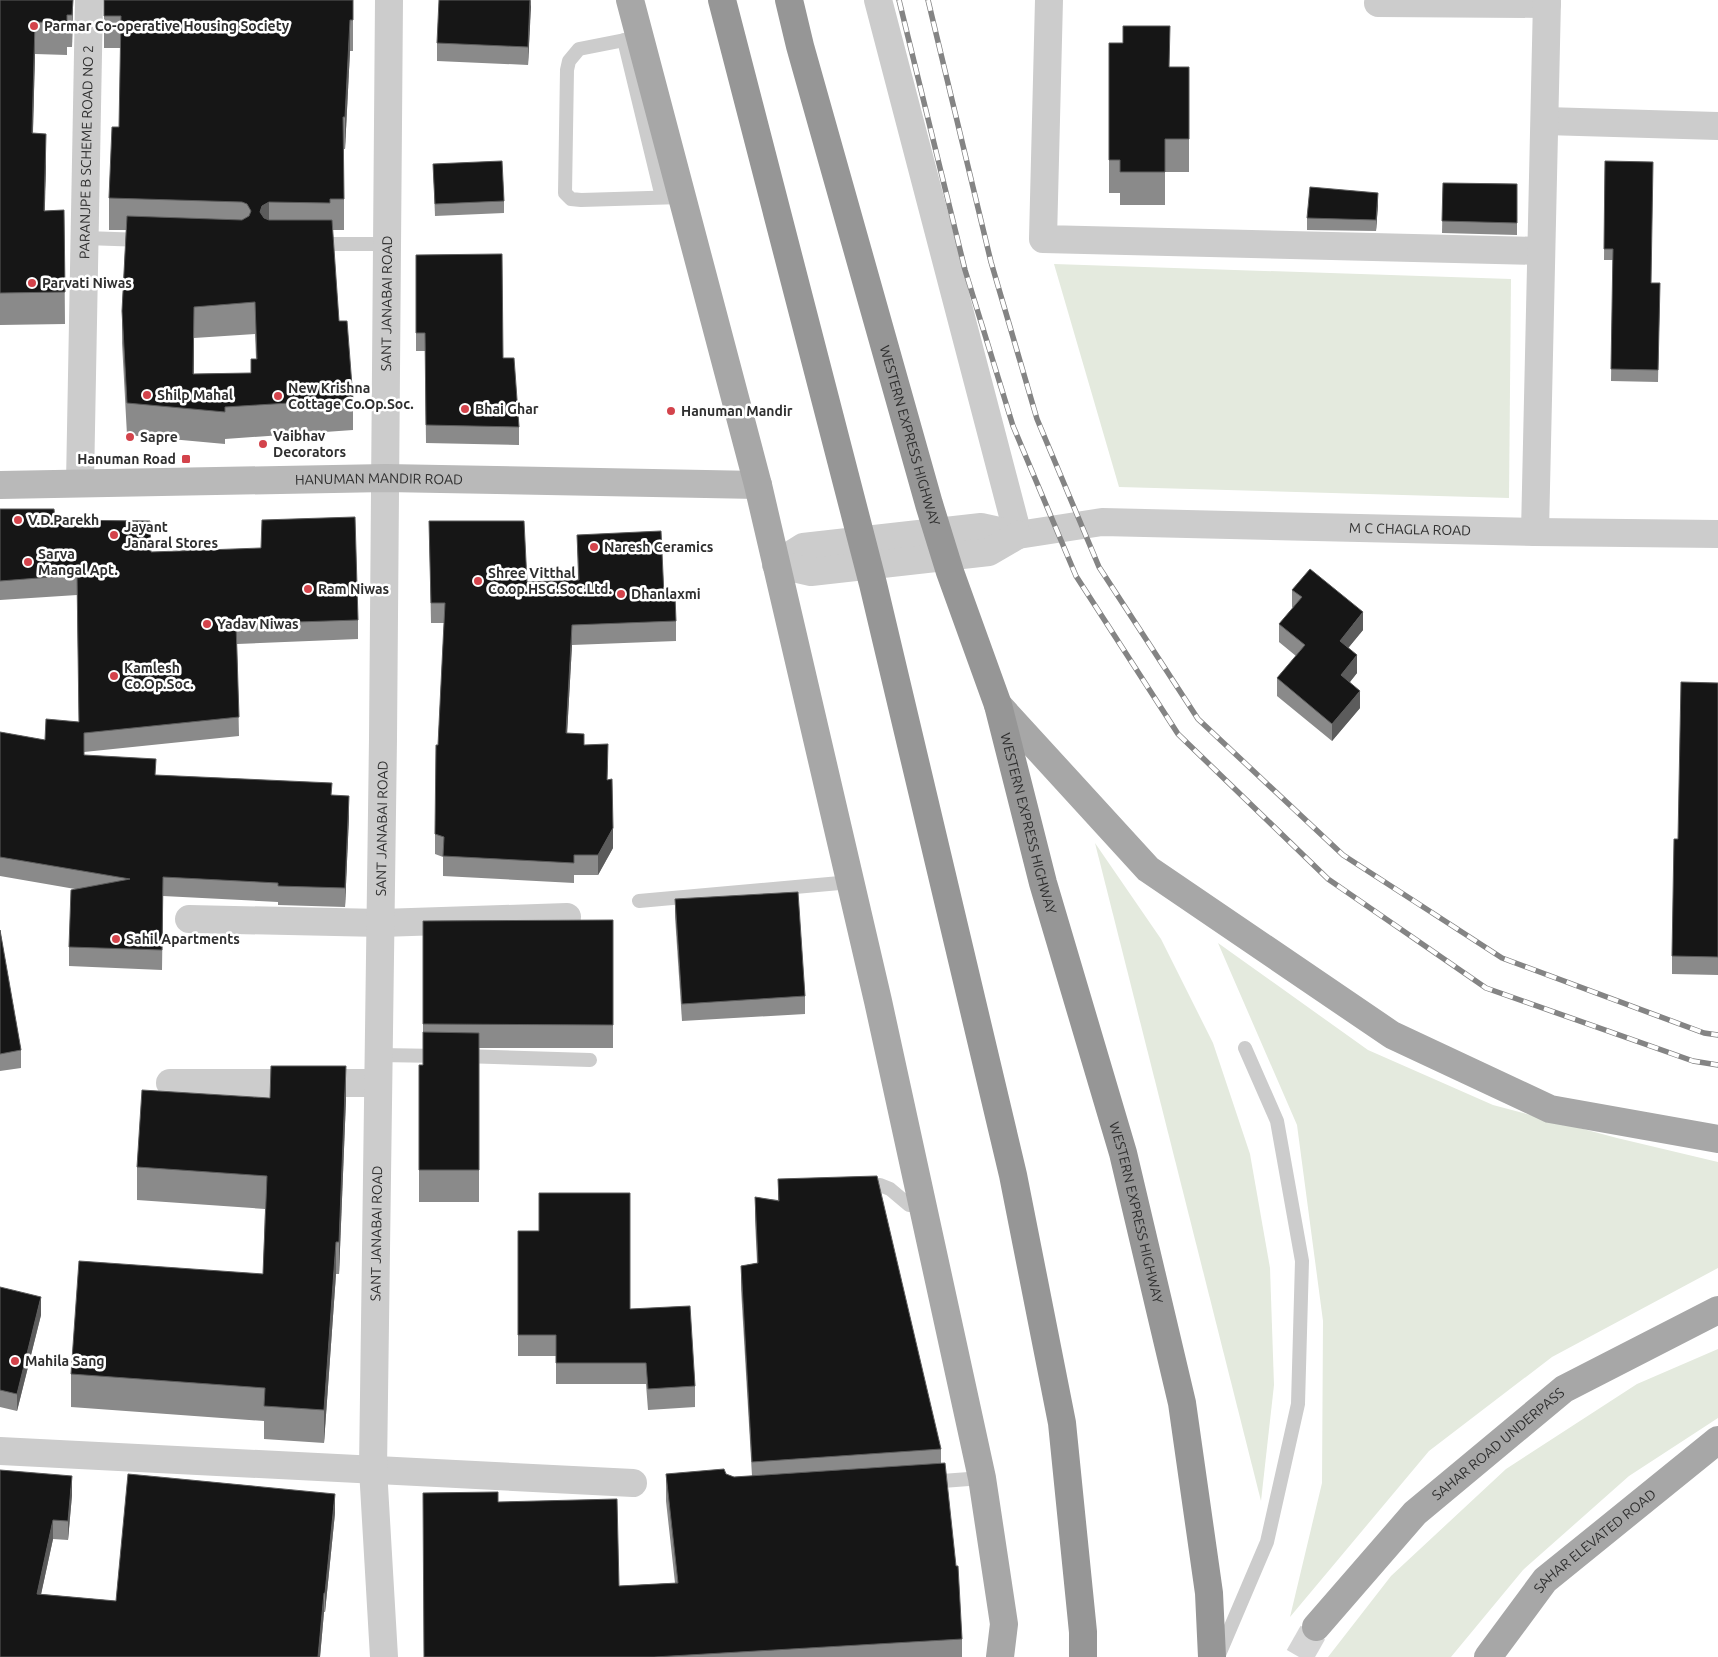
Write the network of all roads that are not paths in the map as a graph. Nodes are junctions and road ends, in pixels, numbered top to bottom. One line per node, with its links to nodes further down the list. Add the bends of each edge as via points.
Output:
1 (89, 0): 15 (street, PARANJPE B SCHEME ROAD NO 2)
2 (389, 0): 18 (street, SANT JANABAI ROAD)
3 (630, 0): 11 (main road)
4 (722, 0): 52 (highway, via 873,584 1013,1175 1062,1423)
5 (789, 0): 28 (highway, WESTERN EXPRESS HIGHWAY, via 929,504)
6 (878, 0): 26 (street)
7 (1049, 0): 19 (street, via 1044,239)
8 (1440, 2): 9 (street); 10 (street)
9 (1547, 2): 12 (street)
10 (1378, 3)
11 (632, 39): 14 (main road); 14 (lane, via 579,49 569,61 565,193 571,199 581,200)
12 (1544, 122): 13 (street); 19 (street)
13 (1718, 126)
14 (672, 197): 23 (main road)
15 (85, 238): 16 (lane); 21 (street, PARANJPE B SCHEME ROAD NO 2)
16 (153, 240)
17 (307, 244): 18 (lane)
18 (387, 244): 20 (street, SANT JANABAI ROAD)
19 (1541, 251): 24 (street)
20 (386, 478): 21 (street, HANUMAN MANDIR ROAD); 23 (street, HANUMAN MANDIR ROAD); 33 (street, SANT JANABAI ROAD)
21 (80, 483): 22 (street, HANUMAN MANDIR ROAD)
22 (0, 485)
23 (758, 485): 27 (main road)
24 (1535, 532): 25 (street, M C CHAGLA ROAD); 26 (street, M C CHAGLA ROAD, via 1102,522)
25 (1718, 534)
26 (1018, 535): 27 (street, via 981,527 803,547)
27 (776, 564): 29 (main road)
28 (998, 705): 39 (main road, via 1148,869 1392,1035 1550,1109); 53 (highway, WESTERN EXPRESS HIGHWAY, via 1043,883 1123,1153 1182,1403 1209,1593)
29 (851, 882): 30 (lane); 41 (main road)
30 (639, 901)
31 (567, 917): 33 (street)
32 (189, 918): 33 (street)
33 (381, 923): 35 (street, SANT JANABAI ROAD)
34 (1245, 1048): 54 (lane, via 1277,1121 1302,1261 1298,1404 1267,1542)
35 (379, 1055): 36 (lane); 38 (street, SANT JANABAI ROAD)
36 (590, 1060)
37 (170, 1082): 38 (street)
38 (378, 1084): 45 (street, SANT JANABAI ROAD)
39 (1718, 1139)
40 (851, 1186): 41 (lane, via 880,1185 909,1205)
41 (922, 1203): 46 (main road)
42 (1718, 1310): 49 (main road, SAHAR ROAD UNDERPASS, via 1564,1389 1415,1513)
43 (1718, 1440): 55 (main road, SAHAR ELEVATED ROAD, via 1545,1580)
44 (0, 1451): 45 (street)
45 (373, 1469): 47 (street); 50 (street, SANT JANABAI ROAD)
46 (982, 1478): 48 (lane); 51 (main road, via 1004,1624)
47 (633, 1483)
48 (917, 1483)
49 (1316, 1627)
50 (384, 1657)
51 (1000, 1657)
52 (1083, 1657)
53 (1212, 1657)
54 (1218, 1657)
55 (1488, 1657)

